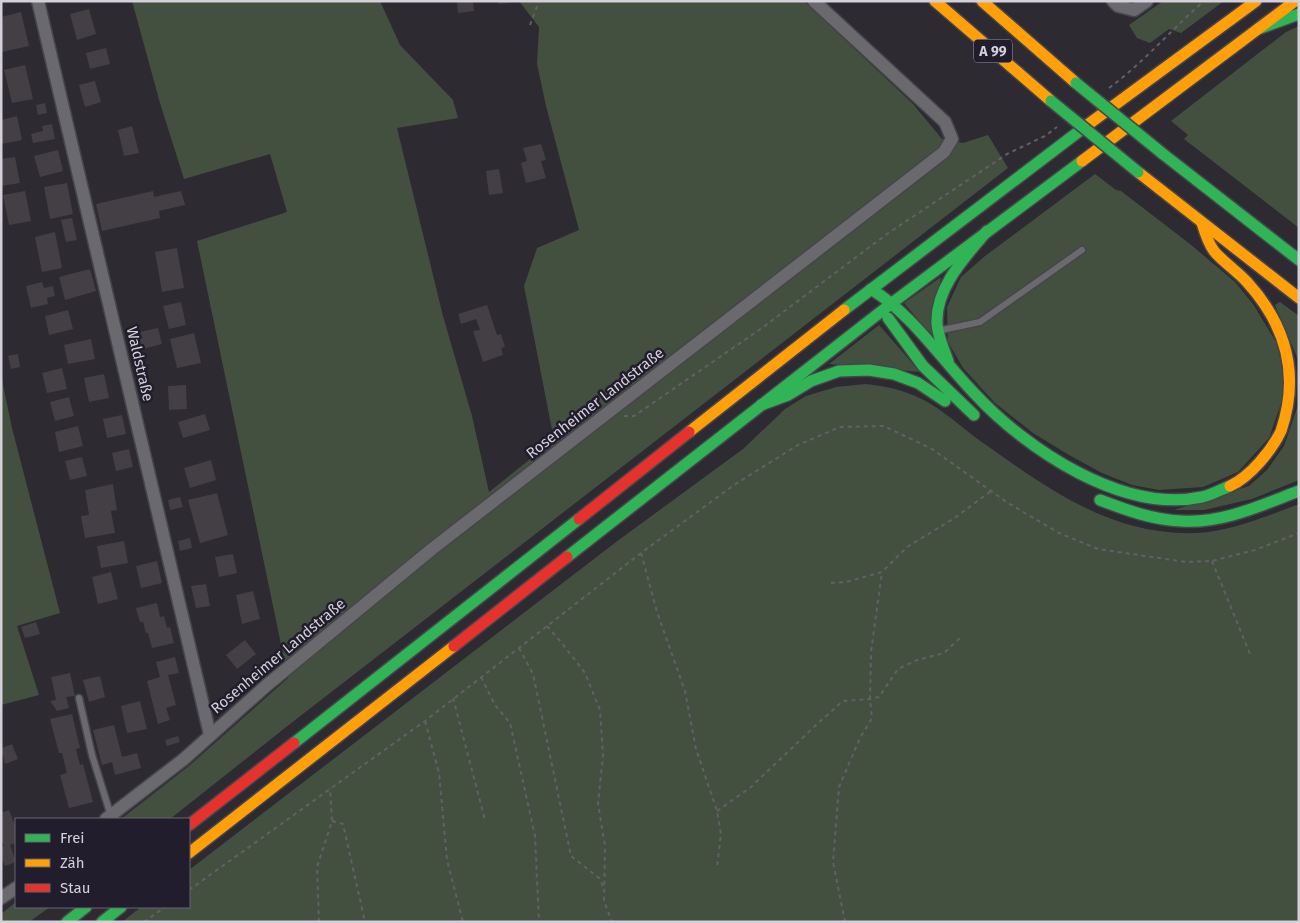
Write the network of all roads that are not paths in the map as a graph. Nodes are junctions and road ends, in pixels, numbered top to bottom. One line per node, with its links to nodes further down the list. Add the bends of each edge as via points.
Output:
1 (38, 1): 25 (street, Waldstraße)
2 (814, 1): 25 (street, Rosenheimer Landstraße, via 945,122 952,139 944,152 432,548)
3 (935, 1): 11 (main road, A 99, bridge, via 1051,101)
4 (982, 1): 14 (main road, A 99, bridge, via 1076,83)
5 (1113, 1): 6 (street, via 1118,6 1134,10)
6 (1147, 1)
7 (1256, 1): 15 (main road)
8 (1295, 1): 10 (main road)
9 (1299, 14): 10 (main road)
10 (1258, 29): 12 (main road)
11 (1202, 223): 16 (main road, A 99); 20 (main road, via 1212,250 1236,269 1271,310 1284,338 1292,367 1292,395 1286,422 1277,441 1260,465 1225,491 1187,501 1157,499 1129,494 1098,482 1064,465 1028,441 988,408)
12 (987, 231): 17 (main road); 19 (main road, via 955,270 939,303)
13 (1082, 250): 19 (lane, via 980,322)
14 (1299, 260)
15 (872, 289): 17 (main road); 18 (main road); 27 (main road)
16 (1299, 298)
17 (892, 303): 18 (main road); 20 (main road)
18 (882, 310): 21 (main road); 21 (main road, via 924,366 983,422 918,383 894,374 869,370 839,371)
19 (938, 331): 20 (main road)
20 (951, 369)
21 (761, 405): 28 (main road)
22 (1299, 490): 23 (main road, via 1260,506 1198,521 1167,520 1129,510)
23 (1086, 493)
24 (79, 698): 26 (lane)
25 (210, 735): 26 (street, Rosenheimer Landstraße)
26 (109, 817)
27 (190, 824)
28 (190, 852)
29 (15, 889): 30 (street)
30 (1, 898)
31 (85, 908): 33 (main road)
32 (120, 908): 34 (main road)
33 (67, 922)
34 (102, 922)

